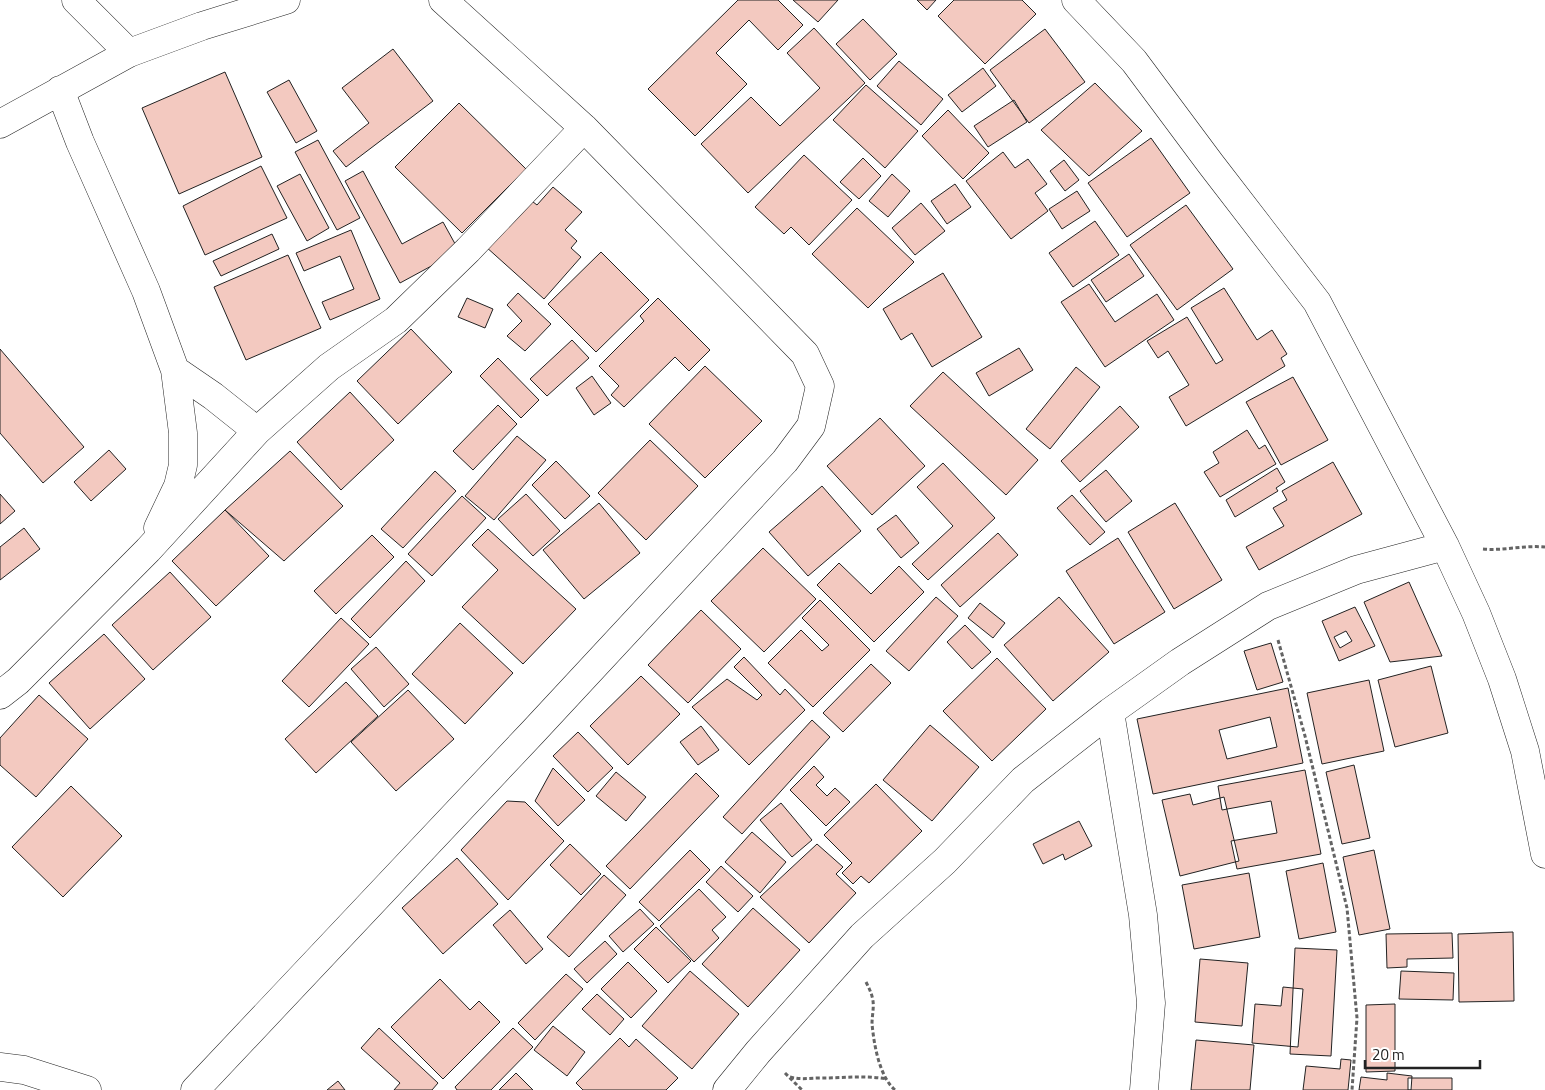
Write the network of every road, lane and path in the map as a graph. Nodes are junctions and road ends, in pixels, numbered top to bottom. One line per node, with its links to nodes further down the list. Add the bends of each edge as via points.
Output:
1 (76, 0): 5 (street)
2 (286, 0): 5 (street)
3 (443, 0): 8 (street)
4 (1076, 0): 11 (street, via 1134,61 1317,302)
5 (128, 53): 6 (street)
6 (60, 90): 7 (street); 9 (street, via 146,291)
7 (0, 124)
8 (584, 128): 10 (street, via 396,320 329,367); 24 (street, via 805,354 820,386 811,426 785,461)
9 (175, 370): 10 (street); 13 (street, via 184,433 183,465 178,486)
10 (258, 431): 13 (street)
11 (1445, 546): 12 (path, via 1494,550); 14 (street, via 1356,570); 17 (street, via 1502,679 1526,751)
12 (1545, 547)
13 (148, 550): 15 (street)
14 (1268, 606): 16 (street, via 1180,662); 29 (path, via 1305,736 1347,908 1357,1018)
15 (0, 696)
16 (1110, 712): 18 (street, via 1024,780 945,861); 28 (street, via 1144,915 1152,1003)
17 (1545, 854)
18 (862, 936): 21 (path, via 865,979 873,999 872,1025); 25 (street)
19 (0, 1067): 23 (street, via 24,1070)
20 (790, 1077): 21 (path, via 803,1080 856,1077)
21 (887, 1080): 22 (path)
22 (890, 1086): 26 (path); 27 (path)
23 (87, 1090)
24 (195, 1090)
25 (727, 1090)
26 (886, 1090)
27 (895, 1090)
28 (1144, 1090)
29 (1352, 1090)

